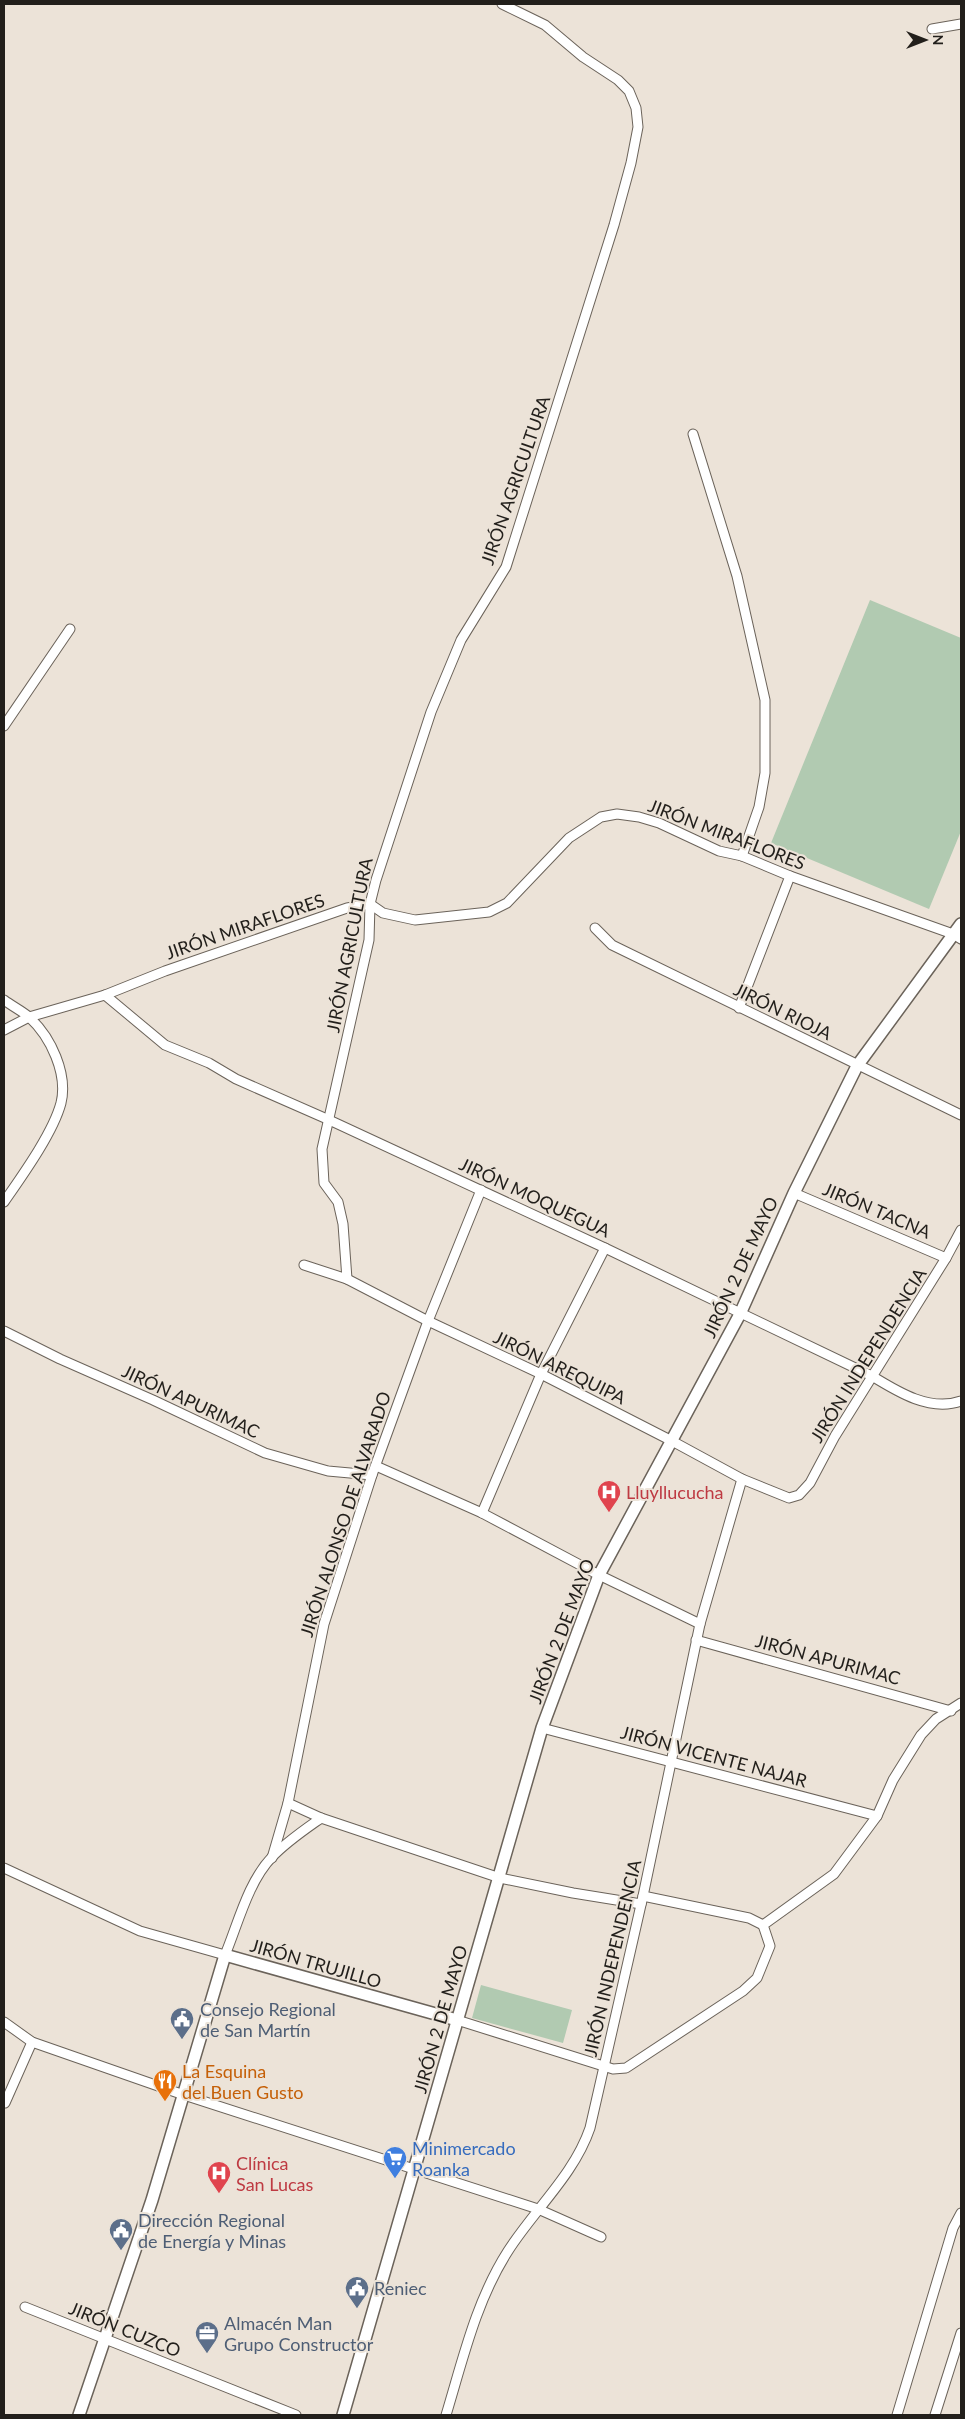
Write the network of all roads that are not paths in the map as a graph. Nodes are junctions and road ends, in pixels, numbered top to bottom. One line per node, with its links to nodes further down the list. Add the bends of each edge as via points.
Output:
1 (502, 4): 9 (street, JIRÓN AGRICULTURA, via 545,25 583,58 618,80 629,91 636,108 638,127 614,226 506,567 461,640 431,712 383,854)
2 (961, 24): 3 (street)
3 (932, 28)
4 (692, 434): 7 (street, via 736,576 766,700 765,773 759,807)
5 (70, 629): 6 (street)
6 (4, 726)
7 (742, 856): 8 (street, JIRÓN MIRAFLORES); 9 (street, JIRÓN MIRAFLORES, via 719,851 639,817 617,814 601,818 569,838 507,903 489,912 415,920 383,913)
8 (790, 876): 12 (street, JIRÓN MIRAFLORES); 15 (street)
9 (370, 904): 13 (street, JIRÓN MIRAFLORES, via 347,908 284,929); 20 (street, JIRÓN AGRICULTURA, via 370,940)
10 (961, 924): 12 (main road, JIRÓN 2 DE MAYO)
11 (595, 928): 15 (street, JIRÓN RIOJA, via 612,945)
12 (957, 936): 18 (main road, JIRÓN 2 DE MAYO)
13 (105, 995): 16 (street, JIRÓN MIRAFLORES); 20 (street, JIRÓN MOQUEGUA, via 165,1044 236,1079)
14 (4, 1000): 16 (street)
15 (739, 1008): 18 (street, JIRÓN RIOJA)
16 (29, 1017): 17 (street, JIRÓN MIRAFLORES); 23 (street, via 48,1039 56,1058 62,1083 61,1102 56,1118)
17 (4, 1030)
18 (857, 1066): 19 (street, JIRÓN RIOJA); 22 (main road, JIRÓN 2 DE MAYO)
19 (961, 1115)
20 (328, 1118): 21 (street, JIRÓN MOQUEGUA); 28 (street, JIRÓN AGRICULTURA, via 322,1149 324,1183 338,1202 344,1224)
21 (481, 1190): 25 (street, JIRÓN MOQUEGUA); 30 (street, JIRÓN ALONSO DE ALVARADO)
22 (794, 1193): 26 (street, JIRÓN TACNA); 29 (main road, JIRÓN 2 DE MAYO)
23 (4, 1202)
24 (961, 1230): 26 (street, JIRÓN INDEPENDENCIA)
25 (605, 1248): 29 (street, JIRÓN MOQUEGUA); 32 (street)
26 (946, 1258): 33 (street, JIRÓN INDEPENDENCIA)
27 (304, 1265): 28 (street, JIRÓN AREQUIPA)
28 (347, 1278): 30 (street, JIRÓN AREQUIPA)
29 (740, 1314): 33 (street, JIRÓN MOQUEGUA); 35 (main road, JIRÓN 2 DE MAYO)
30 (428, 1321): 32 (street, JIRÓN AREQUIPA); 36 (street, JIRÓN ALONSO DE ALVARADO)
31 (4, 1331): 37 (street, JIRÓN APURIMAC, via 265,1453 328,1471)
32 (541, 1374): 35 (street, JIRÓN AREQUIPA); 40 (street)
33 (872, 1376): 34 (street, JIRÓN MOQUEGUA, via 902,1394 932,1403 942,1405); 39 (street, JIRÓN INDEPENDENCIA, via 810,1483)
34 (961, 1401)
35 (672, 1441): 38 (street, JIRÓN AREQUIPA); 41 (main road, JIRÓN 2 DE MAYO)
36 (376, 1466): 37 (street, JIRÓN ALONSO DE ALVARADO); 40 (street)
37 (372, 1475): 48 (street, JIRÓN ALONSO DE ALVARADO, via 324,1624)
38 (742, 1479): 39 (street, JIRÓN AREQUIPA, via 789,1498); 42 (street, JIRÓN INDEPENDENCIA)
39 (800, 1494)
40 (482, 1513): 41 (street)
41 (599, 1574): 42 (street); 46 (main road, JIRÓN 2 DE MAYO)
42 (700, 1624): 43 (street, JIRÓN INDEPENDENCIA)
43 (696, 1640): 45 (street, JIRÓN APURIMAC); 47 (street, JIRÓN INDEPENDENCIA)
44 (961, 1702): 45 (street)
45 (951, 1711): 49 (street, via 936,1719 921,1735 893,1780)
46 (542, 1728): 47 (street, JIRÓN VICENTE NAJAR); 53 (main road, JIRÓN 2 DE MAYO)
47 (672, 1761): 49 (street, JIRÓN VICENTE NAJAR); 54 (street, JIRÓN INDEPENDENCIA)
48 (288, 1803): 50 (street); 51 (street, JIRÓN ALONSO DE ALVARADO)
49 (877, 1816): 55 (street, via 834,1874)
50 (321, 1818): 51 (street, JIRÓN ALONSO DE ALVARADO); 53 (street)
51 (272, 1858): 56 (street, JIRÓN ALONSO DE ALVARADO, via 249,1896)
52 (4, 1868): 56 (street, JIRÓN TRUJILLO, via 140,1931)
53 (500, 1878): 54 (street, via 573,1893); 57 (main road, JIRÓN 2 DE MAYO)
54 (642, 1900): 55 (street, via 749,1918); 60 (street, JIRÓN INDEPENDENCIA)
55 (763, 1925): 60 (street, JIRÓN TRUJILLO, via 770,1946 758,1978 626,2068 613,2070)
56 (225, 1956): 57 (main road, JIRÓN TRUJILLO); 61 (main road, JIRÓN ALONSO DE ALVARADO)
57 (457, 2020): 60 (street, JIRÓN TRUJILLO); 63 (main road, JIRÓN 2 DE MAYO)
58 (4, 2022): 59 (street)
59 (32, 2042): 61 (street); 62 (street)
60 (604, 2066): 64 (street, JIRÓN INDEPENDENCIA, via 582,2149)
61 (184, 2095): 63 (street); 69 (main road, JIRÓN ALONSO DE ALVARADO)
62 (5, 2102)
63 (415, 2170): 64 (street); 72 (main road, JIRÓN 2 DE MAYO)
64 (538, 2209): 66 (street); 73 (street, JIRÓN INDEPENDENCIA, via 484,2292)
65 (961, 2213): 74 (street)
66 (601, 2237)
67 (25, 2307): 69 (street, JIRÓN CUZCO)
68 (961, 2333): 75 (street)
69 (107, 2338): 70 (main road, JIRÓN ALONSO DE ALVARADO); 71 (street, JIRÓN CUZCO)
70 (79, 2415)
71 (296, 2415)
72 (343, 2415)
73 (446, 2415)
74 (897, 2415)
75 (935, 2415)

